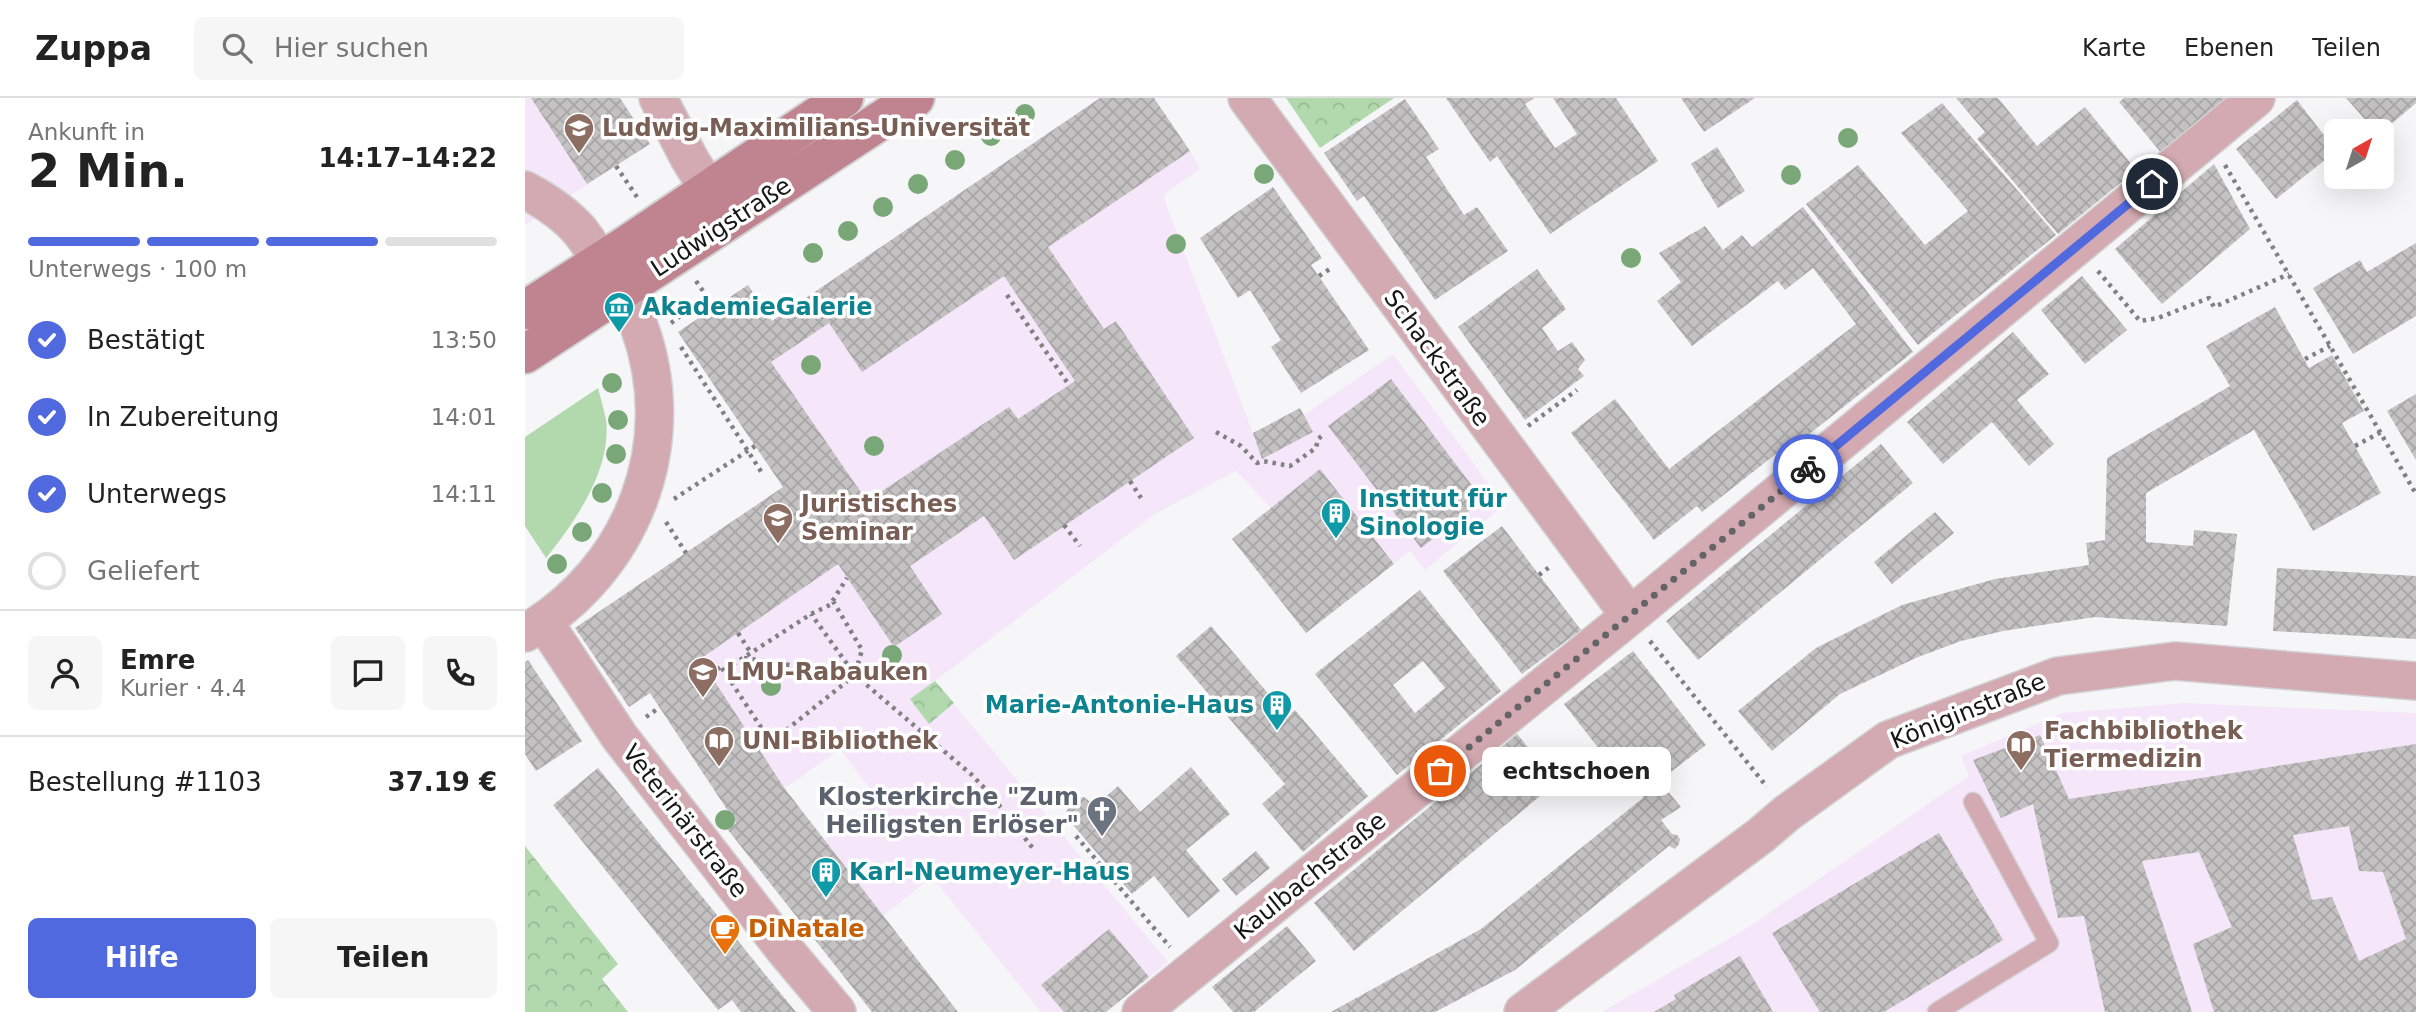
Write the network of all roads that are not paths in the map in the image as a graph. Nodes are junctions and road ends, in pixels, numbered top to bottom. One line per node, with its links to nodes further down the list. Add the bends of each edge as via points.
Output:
1 (658, 98): 7 (street)
2 (844, 98): 7 (main road, Ludwigstraße)
3 (915, 98): 8 (main road, Ludwigstraße)
4 (1247, 98): 12 (street, Schackstraße)
5 (2256, 98): 12 (street, Kaulbachstraße)
6 (525, 190): 9 (street, via 579,230)
7 (708, 190): 8 (street); 9 (main road, Ludwigstraße)
8 (728, 222): 9 (main road, Ludwigstraße)
9 (610, 277): 10 (main road, Ludwigstraße); 11 (main road, Ludwigstraße); 13 (street, via 639,324 653,375 655,422 646,512 581,592)
10 (525, 310)
11 (525, 354)
12 (1630, 616): 17 (street, Kaulbachstraße)
13 (534, 627): 16 (street, Veterinärstraße)
14 (2416, 681): 18 (street, Königinstraße, via 2175,661 2058,676 1888,740)
15 (1973, 802): 19 (lane, via 2049,943)
16 (837, 1012)
17 (1142, 1012)
18 (1523, 1012)
19 (1937, 1012)

